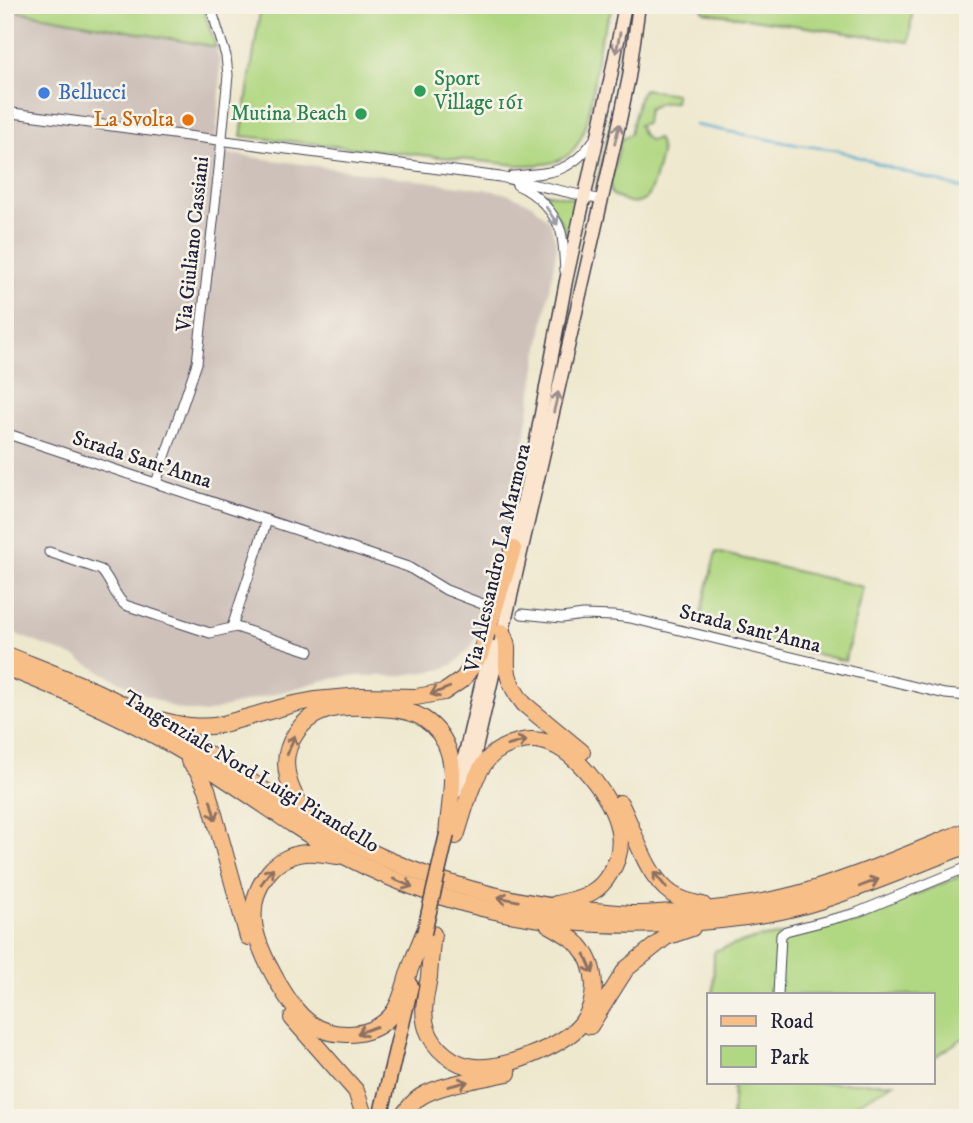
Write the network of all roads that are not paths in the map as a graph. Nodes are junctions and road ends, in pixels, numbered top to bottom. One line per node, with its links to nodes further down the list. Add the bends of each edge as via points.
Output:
1 (210, 5): 6 (street, Via Giuliano Cassiani, via 227,70)
2 (625, 5): 5 (main road, Via Alessandro La Marmora, one-way to 5)
3 (639, 5): 9 (main road, Via Alessandro La Marmora, one-way to 3, via 629,77)
4 (5, 112): 6 (street)
5 (598, 132): 7 (street, via 580,157 561,169); 8 (main road, Via Alessandro La Marmora)
6 (222, 141): 7 (street); 12 (street, Via Giuliano Cassiani, via 197,363)
7 (500, 177): 8 (street); 10 (street, one-way to 10, via 526,189 553,214 561,232)
8 (585, 197): 9 (street); 10 (main road, Via Alessandro La Marmora)
9 (602, 200): 19 (main road, Via Alessandro La Marmora, one-way to 9)
10 (566, 281): 14 (main road, Via Alessandro La Marmora)
11 (5, 433): 12 (street, Strada Sant'Anna)
12 (156, 483): 13 (street, Strada Sant'Anna)
13 (267, 520): 16 (street, Strada Sant'Anna, via 408,568); 18 (street)
14 (513, 549): 26 (highway, one-way to 26, via 480,656 463,679 444,692 315,700 208,727); 30 (main road, Via Alessandro La Marmora)
15 (49, 552): 18 (street, via 101,570 125,605 210,633)
16 (485, 605)
17 (522, 614): 25 (street, Strada Sant'Anna, via 630,618)
18 (232, 628): 20 (street)
19 (502, 632): 30 (main road, Via Alessandro La Marmora); 35 (highway, one-way to 19, via 672,894 656,878 601,772 517,695 508,676 508,645)
20 (309, 651)
21 (5, 654): 26 (highway, Tangenziale Nord Luigi Pirandello)
22 (5, 667): 24 (highway, Tangenziale Nord Luigi Pirandello)
23 (5, 677): 24 (highway, via 26,684)
24 (40, 681): 27 (highway, Tangenziale Nord Luigi Pirandello)
25 (968, 696)
26 (149, 718): 28 (highway, Tangenziale Nord Luigi Pirandello)
27 (181, 750): 32 (highway, Tangenziale Nord Luigi Pirandello); 38 (highway, one-way to 38, via 207,789 240,913 264,978 287,1013 356,1091)
28 (321, 825): 30 (highway, one-way to 30, via 292,790 286,758 290,743 313,716 333,708 364,707 398,710 422,718 437,730 452,767); 34 (highway, Tangenziale Nord Luigi Pirandello, one-way to 28, via 416,872)
29 (968, 831): 35 (highway, Tangenziale Nord Luigi Pirandello, via 804,892)
30 (452, 835): 34 (highway, one-way to 34, via 481,768 499,750 535,740 566,751 613,810 621,844 617,862 594,891); 36 (main road, Via Alessandro La Marmora, bridge)
31 (968, 845): 35 (highway, Tangenziale Nord Luigi Pirandello, one-way to 31, via 752,917 808,904)
32 (345, 857): 34 (highway, Tangenziale Nord Luigi Pirandello, one-way to 34, via 411,887 496,913); 36 (highway, one-way to 32, via 399,1003 380,1025 350,1035 328,1032 309,1022 287,998 263,953 253,906 263,879 290,857 306,853)
33 (968, 867): 37 (street, via 862,911 786,930 780,935)
34 (543, 913): 35 (highway, Tangenziale Nord Luigi Pirandello, via 568,923 634,925); 36 (highway, one-way to 36, via 587,958 593,973 591,1007 567,1036 526,1057 497,1065 474,1067 455,1062 433,1042 423,1012)
35 (721, 915): 41 (highway, one-way to 35, via 419,1097 432,1091 511,1072 566,1049 593,1022 626,970 666,937)
36 (428, 934): 39 (main road, Via Alessandro La Marmora); 40 (main road, Via Alessandro La Marmora)
37 (778, 993)
38 (365, 1118)
39 (380, 1118)
40 (389, 1118)
41 (401, 1118)

